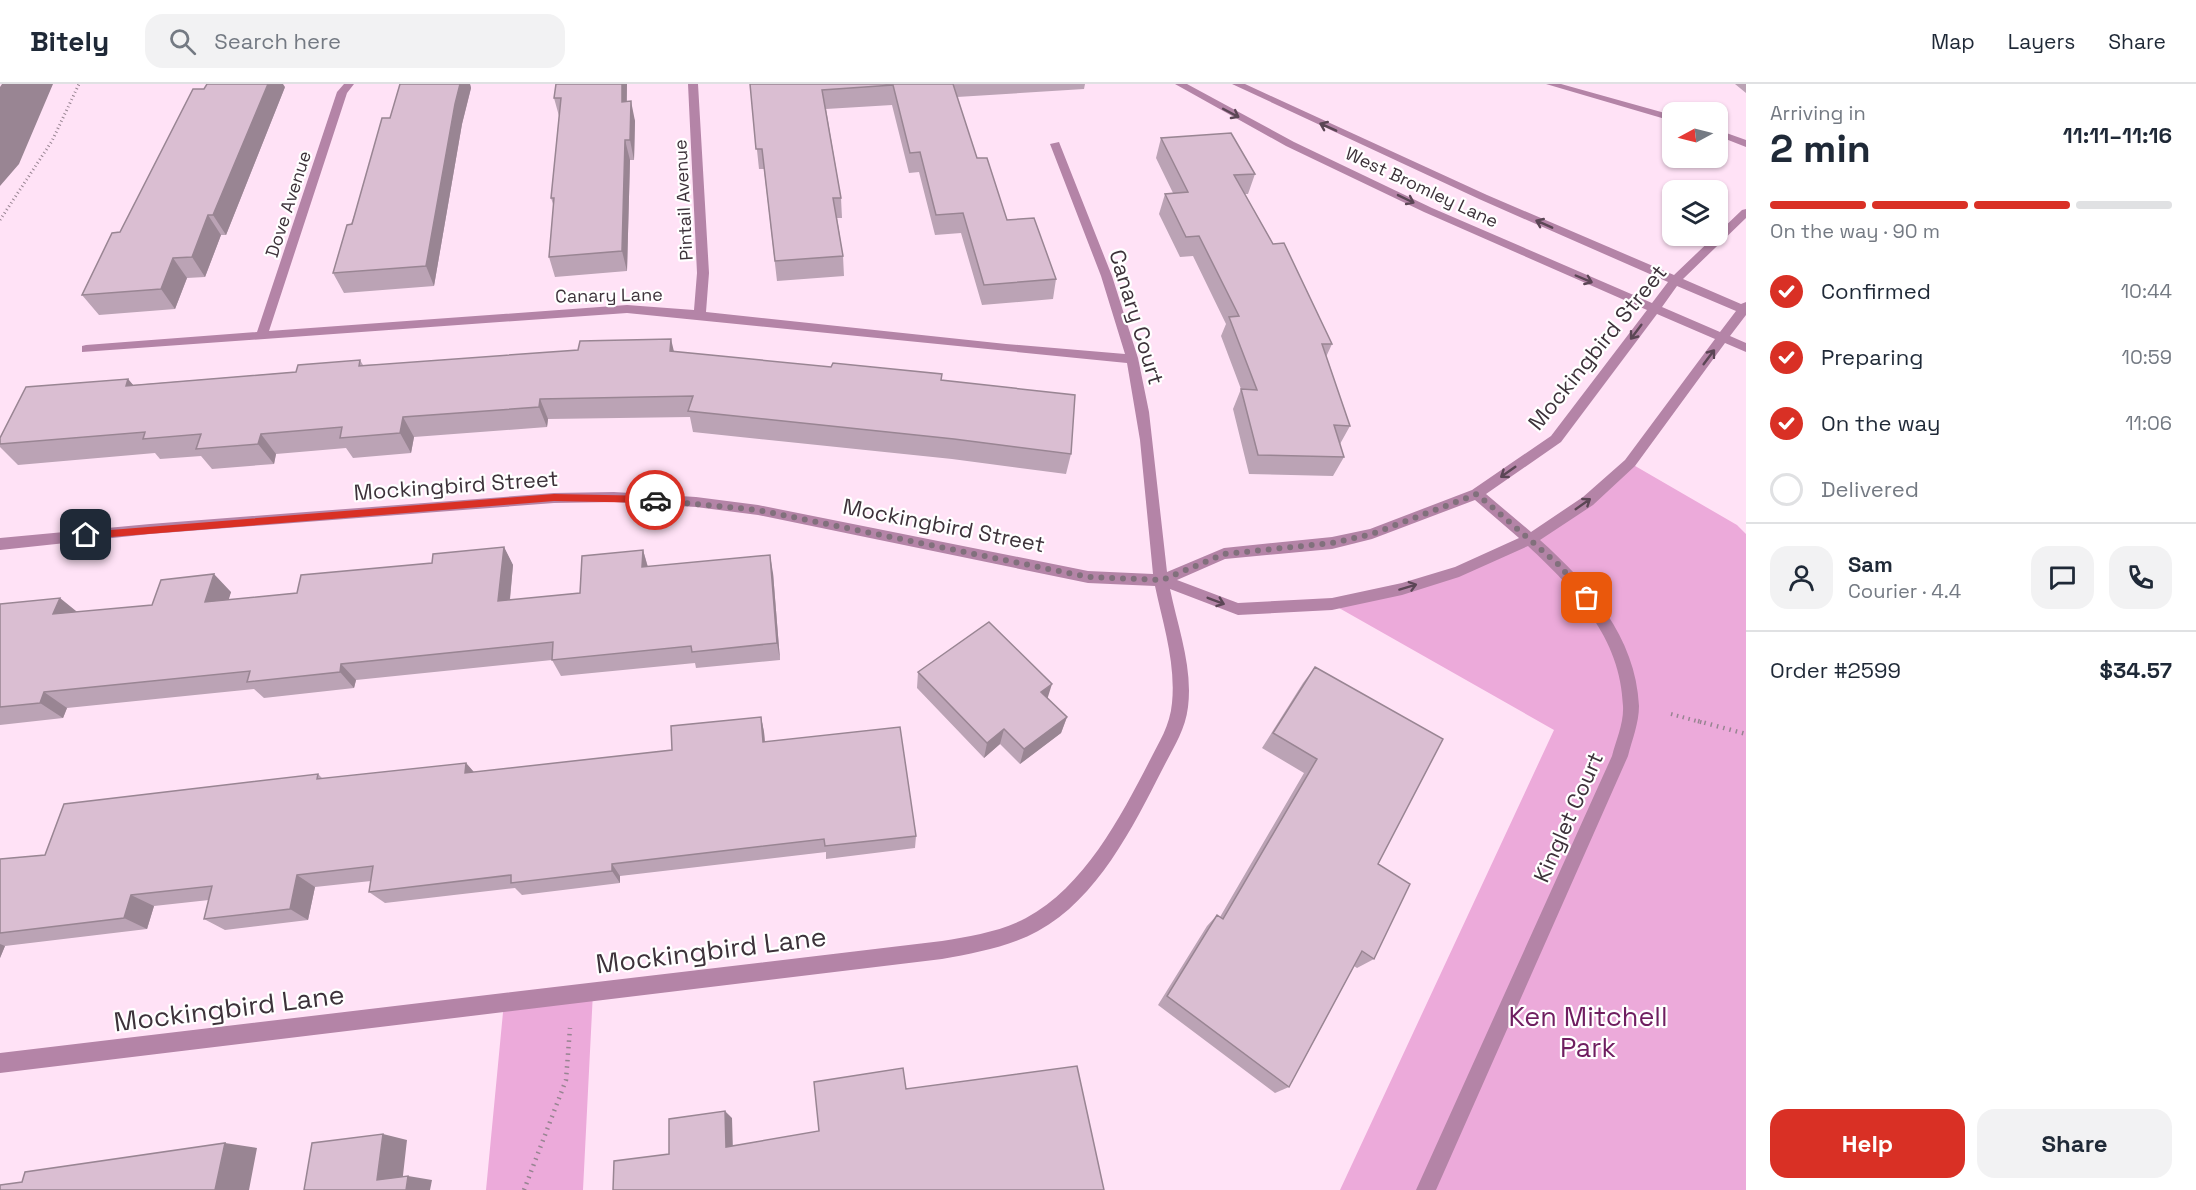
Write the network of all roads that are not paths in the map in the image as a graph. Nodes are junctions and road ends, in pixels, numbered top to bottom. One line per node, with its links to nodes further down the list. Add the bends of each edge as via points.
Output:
1 (350, 84): 15 (street, Dove Avenue, via 342,92)
2 (693, 84): 14 (street, Pintail Avenue, via 702,263)
3 (1180, 84): 12 (street, West Bromley Lane, one-way to 12, via 1279,138 1428,210)
4 (1237, 84): 11 (street, West Bromley Lane, one-way to 4)
5 (1551, 84): 6 (street)
6 (1662, 115)
7 (1728, 137): 9 (street)
8 (1055, 144): 19 (street, Canary Court, via 1116,304)
9 (1746, 144)
10 (1746, 212): 11 (street, Mockingbird Street)
11 (1675, 281): 12 (street, Mockingbird Street); 13 (street, West Bromley Lane)
12 (1654, 308): 16 (street, West Bromley Lane); 20 (street, Mockingbird Street, one-way to 20, via 1556,439)
13 (1745, 309): 16 (street, Mockingbird Street)
14 (700, 314): 15 (street, Canary Lane, via 627,309); 19 (street, Canary Lane)
15 (262, 336): 18 (street, Canary Lane)
16 (1723, 339): 17 (street, West Bromley Lane); 21 (street, Mockingbird Street, one-way to 16, via 1588,501 1630,463)
17 (1746, 348)
18 (86, 349)
19 (1132, 359): 23 (street, Canary Court)
20 (1477, 494): 21 (street, Kinglet Court); 23 (street, Mockingbird Street, via 1372,534 1332,543 1224,554)
21 (1529, 540): 23 (street, Mockingbird Street, one-way to 21, via 1238,609 1332,604 1402,590 1459,571); 25 (street, Kinglet Court, via 1559,565 1610,632 1626,668 1631,707 1620,756)
22 (0, 543): 23 (street, Mockingbird Street, via 554,498 614,497 758,510 1088,577)
23 (1162, 580): 24 (street, Mockingbird Lane, via 1180,664 1177,724 1140,797 1079,887 1056,910 1033,924 991,940 942,950)
24 (0, 1063)
25 (1426, 1190)

